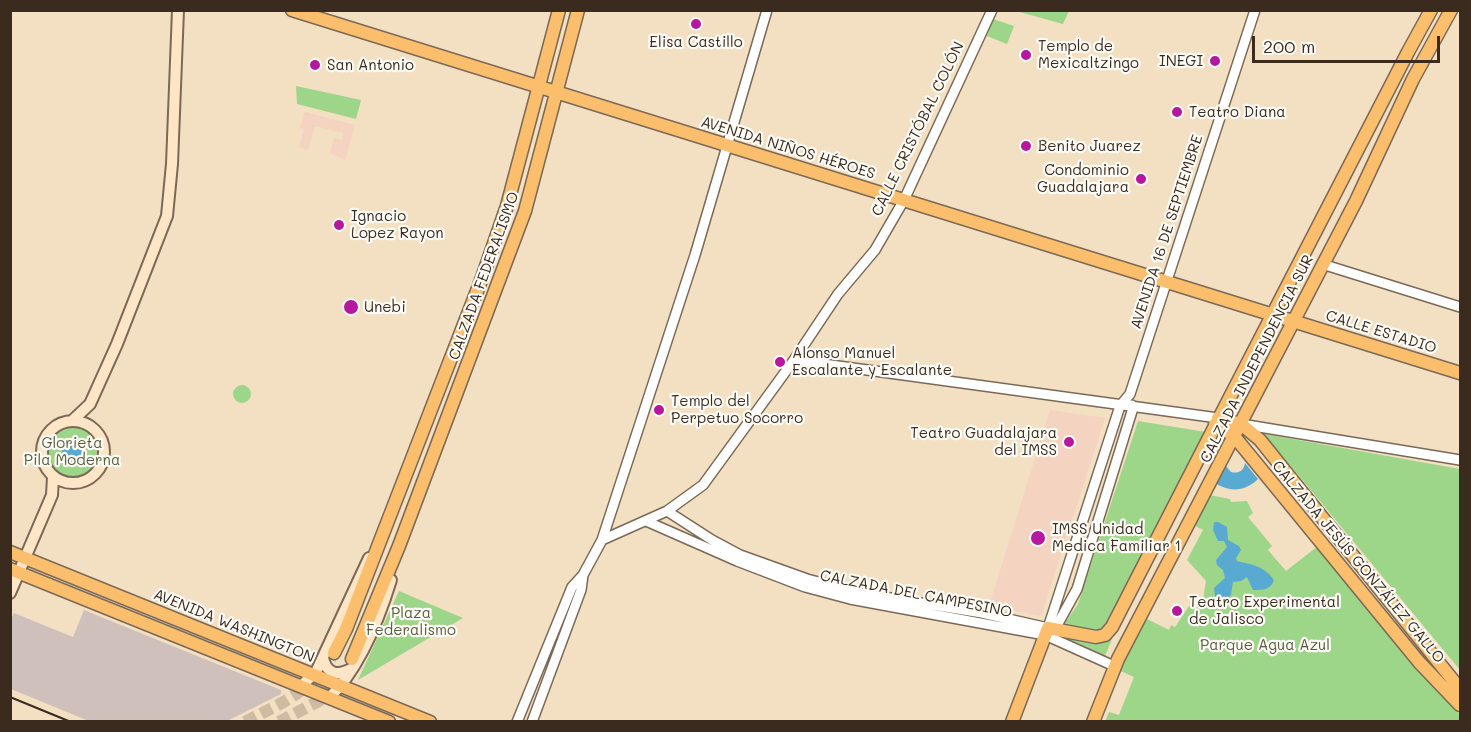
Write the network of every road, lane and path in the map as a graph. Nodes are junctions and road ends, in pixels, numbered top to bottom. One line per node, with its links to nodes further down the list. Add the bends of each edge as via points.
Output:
1 (178, 10): 23 (main road, via 167,216)
2 (292, 10): 10 (main road, AVENIDA NIÑOS HÉROES)
3 (559, 10): 10 (main road, CALZADA FEDERALISMO)
4 (578, 10): 11 (main road, CALZADA FEDERALISMO)
5 (767, 10): 12 (street)
6 (992, 10): 13 (street, CALLE CRISTÓBAL COLÓN)
7 (1255, 10): 15 (street, AVENIDA 16 DE SEPTIEMBRE)
8 (1431, 10): 17 (main road, CALZADA INDEPENDENCIA SUR)
9 (1451, 10): 14 (main road, CALZADA INDEPENDENCIA SUR)
10 (539, 86): 11 (main road, AVENIDA NIÑOS HÉROES); 48 (main road, CALZADA FEDERALISMO, via 507,206 482,278 346,629)
11 (558, 92): 12 (main road, AVENIDA NIÑOS HÉROES); 24 (main road, CALZADA FEDERALISMO, via 522,219)
12 (728, 145): 13 (main road, AVENIDA NIÑOS HÉROES); 38 (street)
13 (904, 200): 15 (main road, AVENIDA NIÑOS HÉROES); 20 (street, CALLE CRISTÓBAL COLÓN, via 875,250 838,294)
14 (1322, 264): 16 (street); 18 (main road, CALZADA INDEPENDENCIA SUR)
15 (1167, 281): 17 (main road, AVENIDA NIÑOS HÉROES); 22 (street, AVENIDA 16 DE SEPTIEMBRE)
16 (1461, 307)
17 (1274, 315): 18 (main road, CALLE ESTADIO); 28 (main road, CALZADA INDEPENDENCIA SUR)
18 (1293, 321): 21 (main road, CALLE ESTADIO); 29 (main road, CALZADA INDEPENDENCIA SUR)
19 (467, 355): 24 (main road, via 452,396)
20 (794, 360): 25 (street); 36 (street, CALLE CRISTÓBAL COLÓN, via 703,485)
21 (1461, 373)
22 (1130, 394): 25 (street, AVENIDA 16 DE SEPTIEMBRE); 26 (street, AVENIDA 16 DE SEPTIEMBRE)
23 (90, 404): 27 (main road); 30 (main road, via 89,418)
24 (453, 404): 49 (main road, CALZADA FEDERALISMO)
25 (1120, 406): 26 (street); 46 (street, AVENIDA 16 DE SEPTIEMBRE)
26 (1133, 408): 28 (street); 46 (street, AVENIDA 16 DE SEPTIEMBRE, via 1077,589)
27 (73, 420): 30 (main road); 33 (main road, via 51,428 43,440 43,462)
28 (1216, 421): 29 (main road); 31 (main road, CALZADA JESÚS GONZÁLEZ GALLO); 47 (main road, CALZADA INDEPENDENCIA SUR, via 1112,627 1105,635)
29 (1241, 424): 31 (main road, CALZADA INDEPENDENCIA SUR); 32 (street); 54 (main road, CALZADA JESÚS GONZÁLEZ GALLO, via 1260,440)
30 (95, 429): 34 (main road, via 104,444 102,464 86,480)
31 (1234, 436): 50 (main road, CALZADA INDEPENDENCIA SUR); 56 (main road, CALZADA JESÚS GONZÁLEZ GALLO, via 1419,662)
32 (1461, 460)
33 (53, 477): 34 (main road); 35 (main road)
34 (70, 483): 35 (main road)
35 (52, 495): 40 (main road)
36 (667, 511): 37 (street, CALLE CRISTÓBAL COLÓN); 46 (street, CALZADA DEL CAMPESINO, via 740,555 807,579 866,594 982,613)
37 (646, 521): 38 (street, CALLE CRISTÓBAL COLÓN); 46 (street, CALZADA DEL CAMPESINO, via 805,587 857,601)
38 (602, 540): 42 (street)
39 (10, 552): 40 (main road, AVENIDA WASHINGTON)
40 (26, 558): 41 (main road); 45 (main road, AVENIDA WASHINGTON)
41 (15, 571): 43 (main road); 52 (main road, AVENIDA WASHINGTON)
42 (584, 575): 59 (street, via 572,587); 60 (street, via 582,590)
43 (10, 593)
44 (148, 594): 45 (main road)
45 (139, 604): 51 (main road, AVENIDA WASHINGTON)
46 (1049, 631): 47 (main road, CALZADA DEL CAMPESINO); 50 (street, CALZADA DEL CAMPESINO); 61 (main road, AVENIDA 16 DE SEPTIEMBRE)
47 (1096, 637)
48 (328, 656): 49 (main road, via 327,668 335,673 340,674); 51 (main road, CALZADA FEDERALISMO)
49 (353, 663): 53 (main road, CALZADA FEDERALISMO)
50 (1114, 666): 62 (main road, CALZADA INDEPENDENCIA SUR)
51 (314, 675): 52 (main road, CALZADA FEDERALISMO); 53 (main road, AVENIDA WASHINGTON)
52 (301, 686): 55 (main road, AVENIDA WASHINGTON)
53 (341, 686): 55 (main road, CALZADA FEDERALISMO); 58 (main road, AVENIDA WASHINGTON)
54 (1461, 689)
55 (329, 698): 57 (main road, AVENIDA WASHINGTON)
56 (1461, 705)
57 (389, 722)
58 (430, 722)
59 (518, 722)
60 (531, 722)
61 (1012, 722)
62 (1093, 722)

